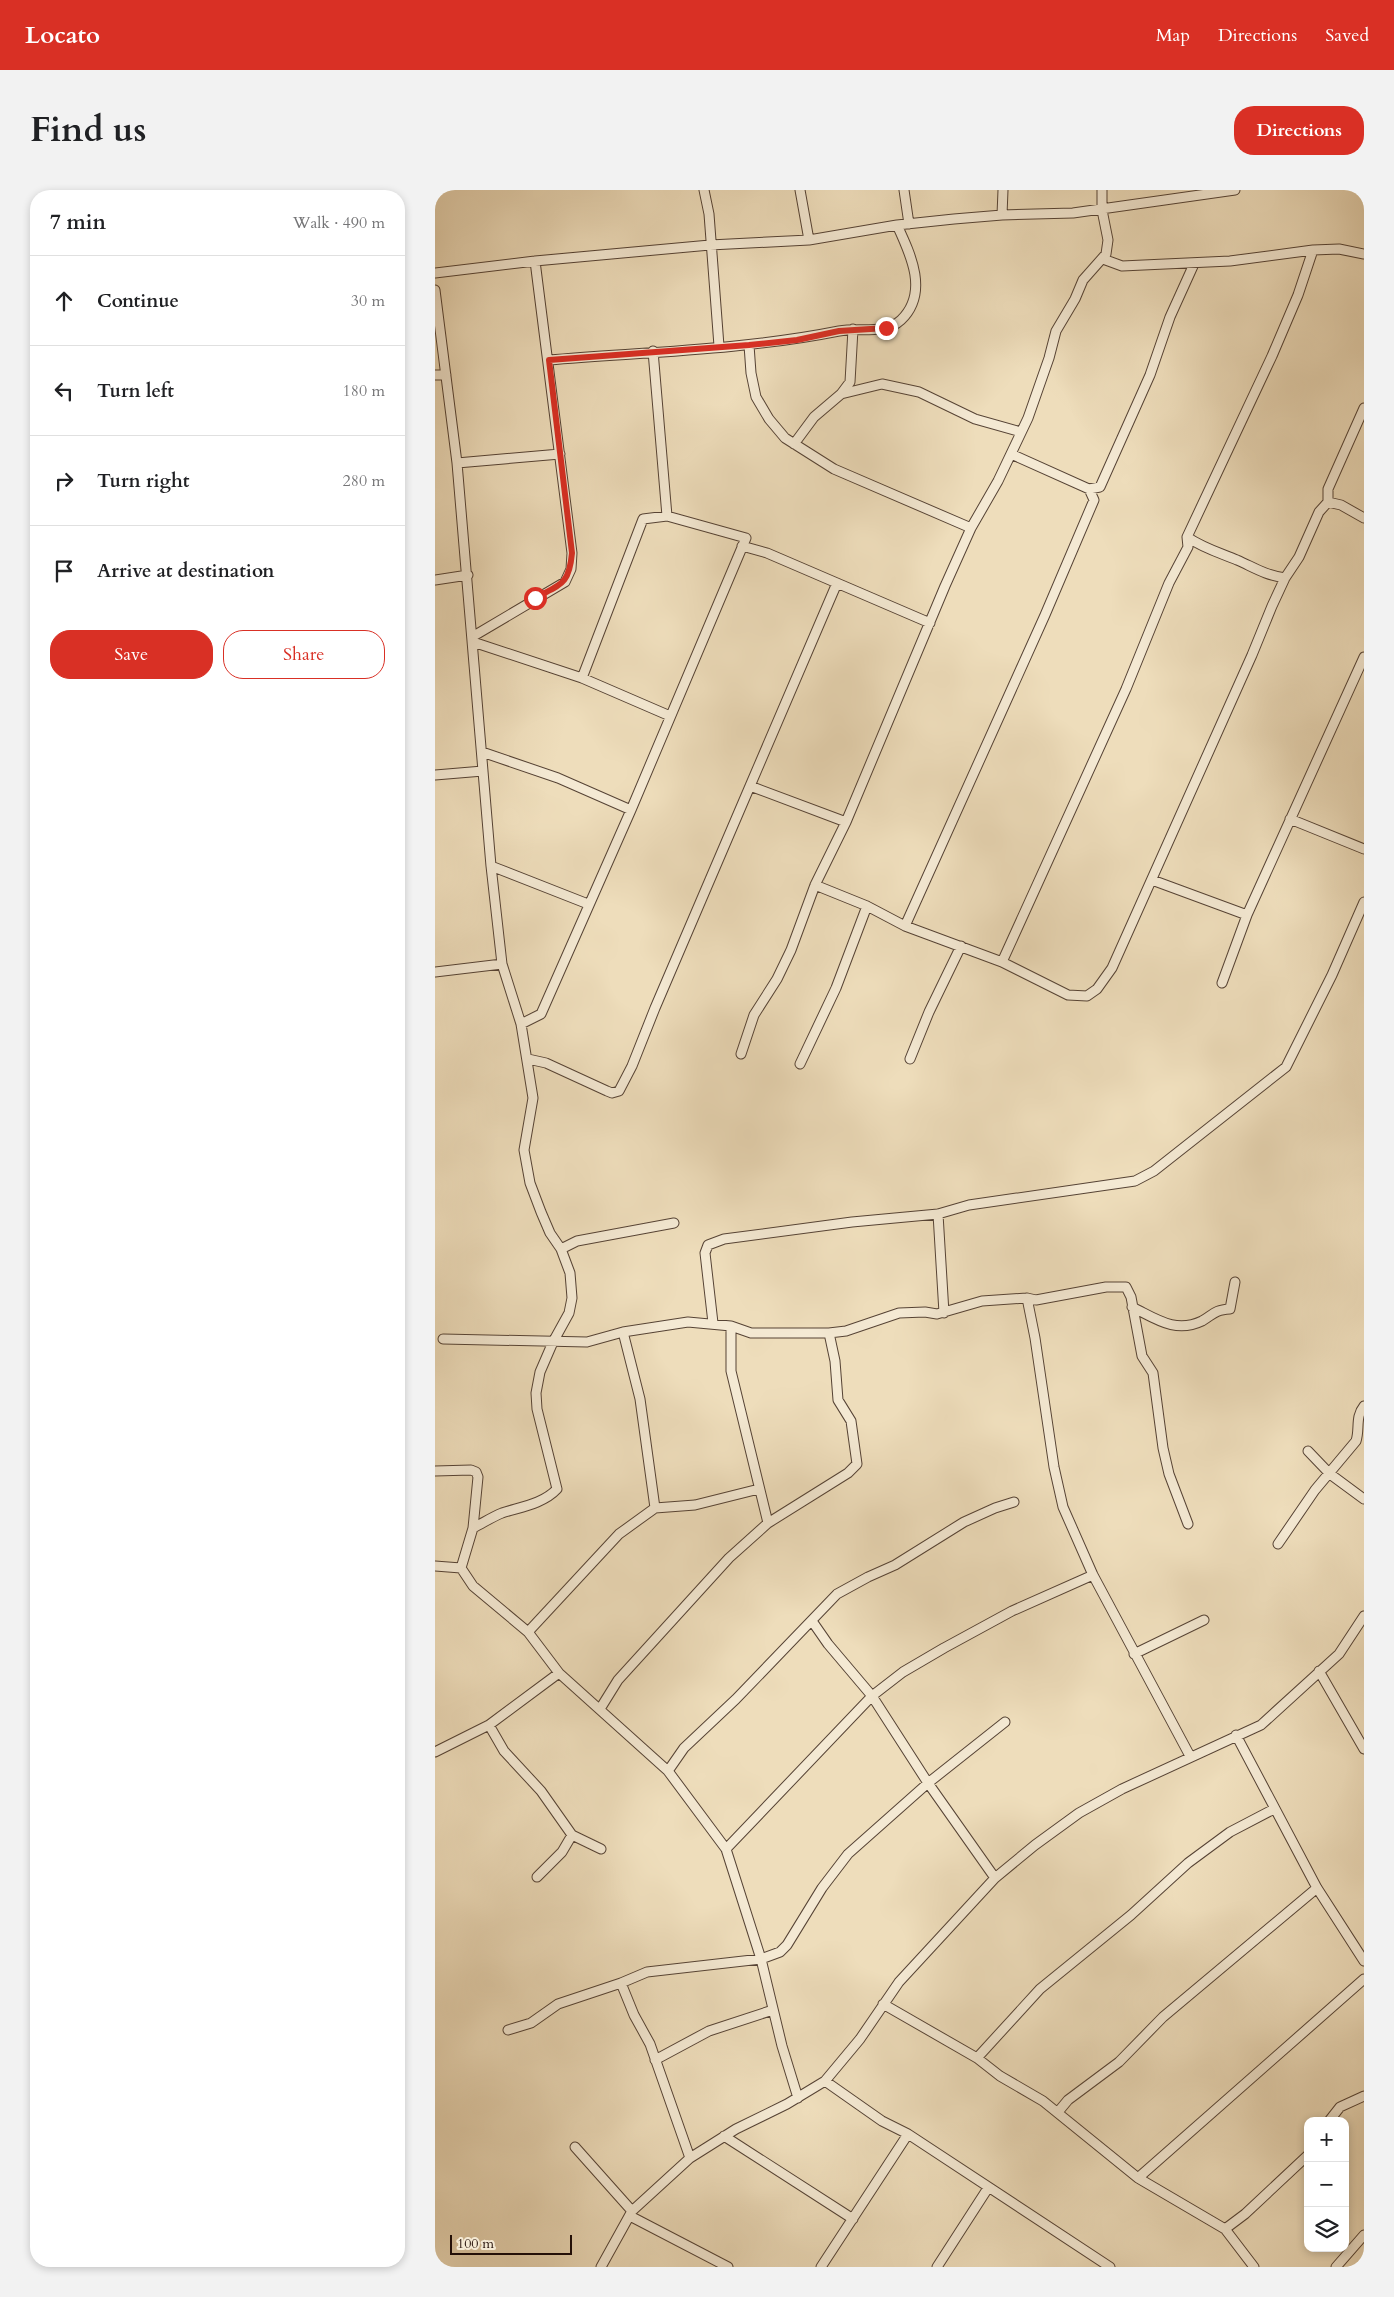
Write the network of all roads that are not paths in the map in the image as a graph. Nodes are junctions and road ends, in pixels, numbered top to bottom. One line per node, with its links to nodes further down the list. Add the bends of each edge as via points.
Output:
1 (704, 190): 12 (street)
2 (800, 190): 11 (street)
3 (904, 190): 9 (street)
4 (1003, 190): 8 (street)
5 (1102, 190): 7 (street)
6 (1235, 190): 7 (street)
7 (1102, 210): 8 (street, via 1045,216); 15 (street, via 1108,240)
8 (1003, 215): 9 (street)
9 (909, 224): 10 (street)
10 (897, 225): 11 (street); 20 (street, via 913,269 916,295 910,308 895,325)
11 (809, 240): 12 (street)
12 (710, 245): 16 (street); 22 (street)
13 (1313, 250): 14 (street, via 1339,249); 17 (street); 41 (street, via 1299,294 1276,347)
14 (1364, 254)
15 (1103, 259): 17 (street, via 1122,266); 29 (street, via 1083,280 1056,331)
16 (535, 261): 18 (street); 24 (street)
17 (1194, 264): 34 (street, via 1170,317 1150,375)
18 (435, 273)
19 (435, 290): 26 (street)
20 (853, 329): 21 (street); 27 (street, via 849,382)
21 (749, 345): 22 (street); 30 (street, via 757,397 769,419)
22 (719, 346): 23 (street)
23 (653, 351): 24 (street); 38 (street)
24 (549, 360): 31 (street)
25 (435, 375): 26 (street)
26 (445, 375): 33 (street)
27 (841, 394): 29 (street, via 881,384 919,392 975,419); 30 (street, via 814,417)
28 (1364, 408): 37 (street, via 1328,489)
29 (1021, 432): 32 (street)
30 (794, 444): 40 (street, via 834,469)
31 (560, 454): 33 (street); 48 (street, via 572,553 571,569 565,582)
32 (1011, 454): 35 (street); 40 (street)
33 (457, 463): 43 (street)
34 (1100, 487): 35 (street); 36 (street)
35 (1089, 489): 36 (street)
36 (1095, 500): 67 (street)
37 (1328, 502): 39 (street, via 1341,505); 44 (street, via 1319,512 1299,557)
38 (667, 516): 42 (street, via 746,538); 50 (street, via 643,519)
39 (1364, 518)
40 (971, 528): 47 (street)
41 (1187, 537): 44 (street, via 1257,572); 69 (street, via 1188,547)
42 (743, 546): 46 (street); 51 (street)
43 (468, 575): 45 (street); 48 (street)
44 (1285, 578): 61 (street)
45 (435, 580)
46 (837, 582): 47 (street); 55 (street)
47 (930, 623): 58 (street)
48 (473, 640): 50 (street); 52 (street)
49 (1364, 658): 57 (street)
50 (582, 678): 51 (street)
51 (669, 716): 56 (street)
52 (482, 752): 53 (street); 56 (street, via 558,778)
53 (483, 772): 54 (street); 60 (street)
54 (435, 775)
55 (750, 786): 58 (street); 75 (street, via 619,1091 612,1093 546,1063)
56 (631, 810): 64 (street)
57 (1290, 819): 59 (street); 66 (street)
58 (846, 822): 62 (street)
59 (1364, 849)
60 (491, 866): 64 (street); 70 (street)
61 (1152, 880): 66 (street); 69 (street, via 1112,968 1097,989 1087,996 1068,995)
62 (815, 885): 65 (street); 74 (street, via 791,950 754,1016)
63 (1364, 902): 78 (street, via 1332,975 1285,1067 1153,1171 1135,1181 969,1205)
64 (588, 904): 73 (street, via 541,1014)
65 (867, 906): 67 (street); 77 (street, via 836,988)
66 (1247, 915): 72 (street)
67 (905, 926): 68 (street)
68 (961, 946): 69 (street); 76 (street)
69 (1003, 962)
70 (502, 964): 71 (street); 73 (street)
71 (435, 972)
72 (1222, 983)
73 (521, 1024): 75 (street)
74 (741, 1054)
75 (528, 1059): 80 (street, via 533,1098 524,1150 530,1183 550,1234)
76 (910, 1059)
77 (801, 1064)
78 (938, 1214): 84 (street); 85 (street, via 852,1222 724,1239 709,1244 705,1253)
79 (674, 1223): 80 (street, via 577,1241)
80 (561, 1249): 90 (street, via 570,1273 572,1298 569,1313)
81 (1235, 1282): 83 (street, via 1230,1309 1216,1309 1195,1324 1162,1324)
82 (1027, 1298): 83 (street, via 1036,1300 1106,1287 1126,1287); 84 (street, via 975,1302); 105 (street, via 1063,1507)
83 (1132, 1307): 100 (street, via 1142,1356 1153,1373 1169,1474)
84 (944, 1313): 88 (street, via 899,1313)
85 (713, 1323): 86 (street); 87 (street, via 688,1322)
86 (731, 1326): 88 (street, via 751,1333); 95 (street, via 731,1371)
87 (623, 1332): 90 (street, via 587,1342); 98 (street, via 640,1399)
88 (829, 1333): 99 (street, via 838,1400 851,1421 857,1464 848,1473)
89 (443, 1338): 90 (street)
90 (553, 1342): 101 (street, via 540,1372 536,1393 557,1489 532,1504 500,1514)
91 (1364, 1406): 94 (street, via 1358,1417 1356,1441)
92 (1308, 1451): 94 (street)
93 (435, 1471): 101 (street, via 476,1472 479,1482)
94 (1331, 1474): 96 (street); 102 (street, via 1315,1490)
95 (759, 1490): 98 (street, via 695,1505); 99 (street)
96 (1364, 1500)
97 (1014, 1502): 108 (street, via 963,1522 895,1565 837,1594)
98 (655, 1508): 110 (street, via 619,1534)
99 (768, 1523): 116 (street, via 729,1558 654,1638 618,1680)
100 (1188, 1524)
101 (473, 1528): 104 (street)
102 (1278, 1544)
103 (436, 1568): 104 (street)
104 (461, 1568): 110 (street, via 473,1586)
105 (1093, 1575): 111 (street); 115 (street, via 1012,1611 944,1648 903,1672)
106 (1364, 1616): 112 (street)
107 (1204, 1620): 111 (street)
108 (811, 1621): 115 (street); 123 (street, via 684,1748)
109 (1364, 1624): 112 (street)
110 (528, 1632): 114 (street)
111 (1134, 1654): 122 (street)
112 (1339, 1654): 113 (street)
113 (1319, 1671): 119 (street, via 1261,1725); 120 (street)
114 (559, 1673): 116 (street); 118 (street)
115 (872, 1696): 124 (street); 128 (street)
116 (600, 1710): 123 (street)
117 (1005, 1722): 124 (street)
118 (489, 1725): 121 (street); 126 (street, via 504,1751 541,1790)
119 (1235, 1735): 122 (street); 125 (street)
120 (1364, 1749)
121 (435, 1752)
122 (1190, 1756): 130 (street, via 1079,1814)
123 (668, 1771): 128 (street)
124 (928, 1783): 130 (street); 132 (street, via 842,1861 787,1945 780,1952)
125 (1274, 1809): 131 (street); 139 (street, via 1230,1832 1187,1863 1117,1927 1040,1989)
126 (572, 1835): 127 (street); 129 (street, via 562,1852)
127 (601, 1848)
128 (726, 1848): 132 (street)
129 (537, 1877)
130 (995, 1878): 136 (street, via 899,1982)
131 (1317, 1888): 133 (street); 144 (street, via 1163,2017 1119,2062 1068,2100)
132 (761, 1959): 135 (street, via 647,1972); 137 (street)
133 (1364, 1961)
134 (1364, 1979): 151 (street)
135 (621, 1983): 138 (street, via 558,2004 531,2023); 140 (street)
136 (883, 2004): 139 (street); 141 (street, via 860,2039)
137 (773, 2010): 140 (street, via 709,2031); 143 (street)
138 (508, 2030)
139 (977, 2058): 144 (street)
140 (655, 2060): 149 (street)
141 (825, 2081): 143 (street); 146 (street, via 882,2121)
142 (1364, 2096): 145 (street, via 1340,2107)
143 (798, 2098): 147 (street)
144 (1058, 2112): 151 (street)
145 (1332, 2117)
146 (908, 2134): 152 (street); 154 (street)
147 (724, 2136): 149 (street); 154 (street)
148 (575, 2147): 153 (street)
149 (690, 2158): 153 (street)
150 (1304, 2159): 155 (street)
151 (1138, 2178): 155 (street)
152 (988, 2188): 160 (street); 161 (street)
153 (631, 2214): 157 (street); 158 (street)
154 (853, 2220): 159 (street)
155 (1225, 2229): 162 (street)
156 (1364, 2235): 163 (street)
157 (601, 2267)
158 (728, 2267)
159 (821, 2267)
160 (937, 2267)
161 (1110, 2267)
162 (1253, 2267)
163 (1336, 2267)

